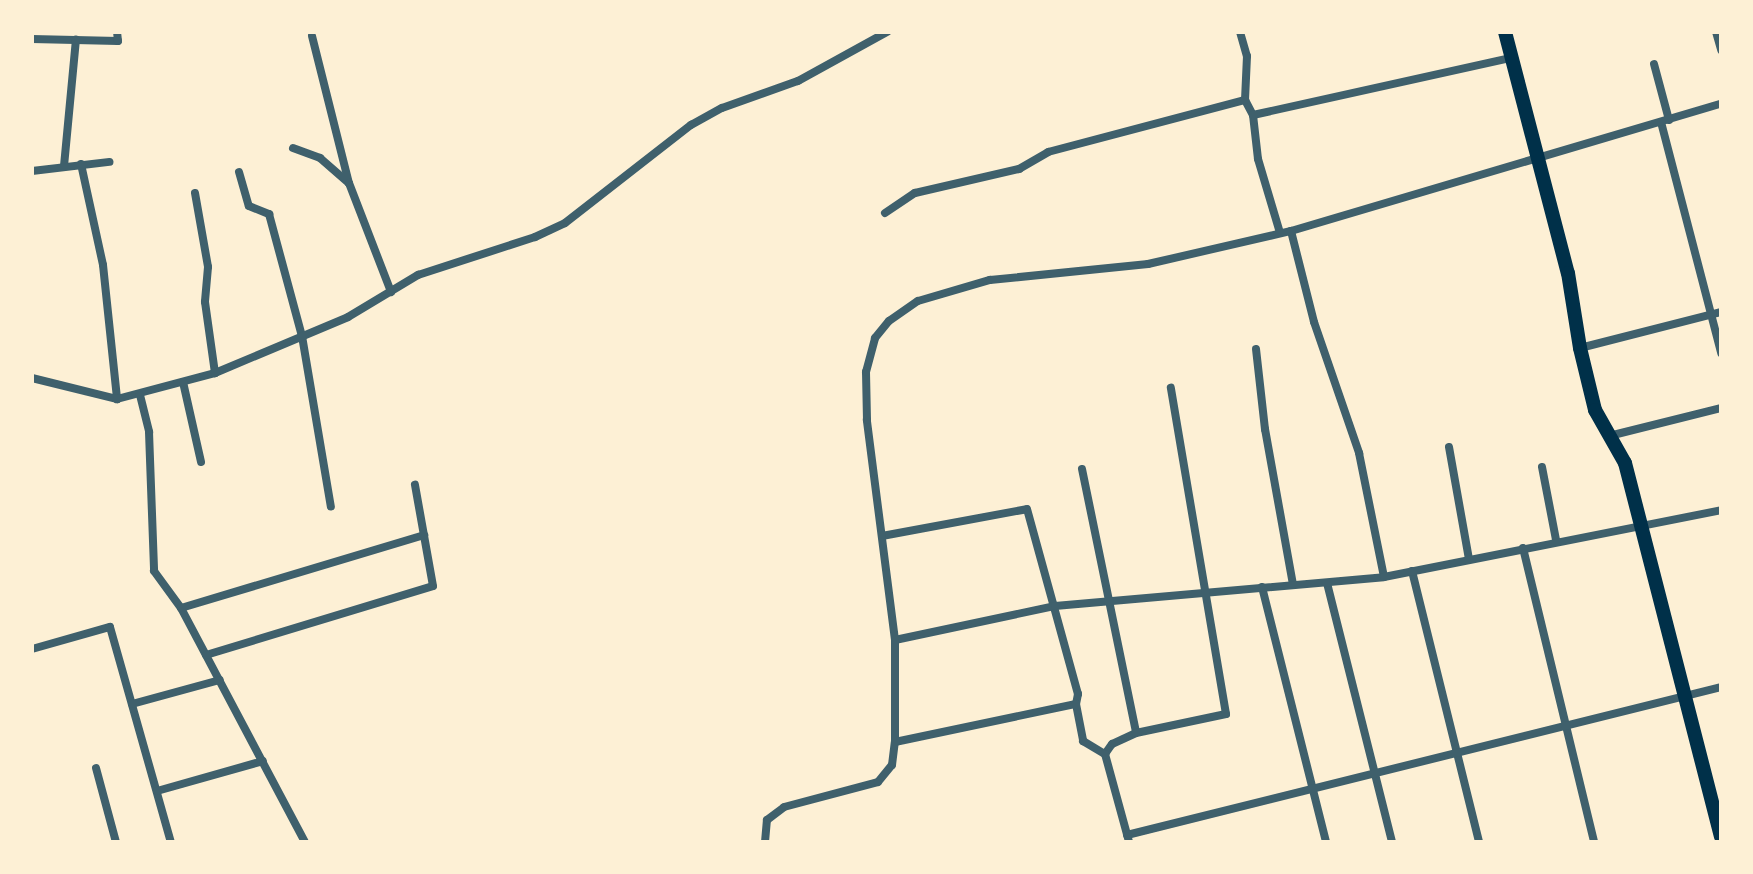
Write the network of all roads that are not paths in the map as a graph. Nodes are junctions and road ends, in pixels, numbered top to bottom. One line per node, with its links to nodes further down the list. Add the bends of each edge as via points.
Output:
1 (117, 32): 8 (street, via 118,41)
2 (887, 32): 28 (street, via 798,81 691,125 565,223 418,275)
3 (1240, 32): 12 (street, via 1247,56)
4 (1505, 32): 10 (main road)
5 (1716, 32): 9 (street)
6 (312, 36): 23 (street)
7 (32, 39): 8 (street)
8 (76, 40): 20 (street)
9 (1721, 50)
10 (1510, 58): 14 (street); 17 (main road)
11 (1654, 64): 15 (street)
12 (1245, 100): 14 (street); 25 (street, via 1048,152 1019,169 915,193)
13 (1721, 104): 15 (street)
14 (1253, 115): 27 (street, via 1258,159)
15 (1665, 121): 17 (street); 29 (street)
16 (293, 148): 23 (street, via 320,158)
17 (1539, 158): 26 (street); 31 (main road, via 1568,273)
18 (109, 162): 19 (street)
19 (81, 164): 20 (street); 39 (street, via 103,265)
20 (64, 166): 21 (street)
21 (32, 171)
22 (239, 172): 30 (street, via 249,206 269,214)
23 (349, 183): 28 (street)
24 (195, 193): 34 (street, via 208,267 205,302)
25 (885, 213)
26 (1291, 231): 27 (street); 56 (street, via 1314,322 1359,453)
27 (1280, 233): 51 (street, via 1148,264 990,280 918,301 889,321 875,338 866,372)
28 (391, 292): 30 (street)
29 (1716, 313): 31 (street); 33 (street)
30 (302, 336): 34 (street); 47 (street)
31 (1580, 348): 41 (main road, via 1595,410)
32 (1256, 349): 58 (street)
33 (1721, 353)
34 (215, 373): 36 (street)
35 (32, 378): 39 (street)
36 (183, 382): 38 (street); 43 (street)
37 (1171, 388): 60 (street)
38 (140, 395): 39 (street); 63 (street, via 149,432 154,571)
39 (117, 399)
40 (1721, 408): 41 (street)
41 (1608, 437): 49 (main road, via 1625,463)
42 (1449, 447): 54 (street)
43 (201, 462)
44 (1542, 467): 52 (street)
45 (1082, 469): 61 (street)
46 (415, 485): 50 (street)
47 (331, 507)
48 (1721, 510): 49 (street)
49 (1642, 523): 52 (street); 69 (main road)
50 (424, 535): 63 (street); 66 (street, via 433,586)
51 (882, 536): 62 (street, via 1027,509); 64 (street)
52 (1556, 540): 53 (street)
53 (1523, 548): 54 (street); 72 (street)
54 (1469, 559): 55 (street)
55 (1412, 571): 56 (street); 75 (street)
56 (1384, 577): 57 (street)
57 (1327, 583): 58 (street); 79 (street)
58 (1293, 584): 59 (street)
59 (1262, 587): 60 (street); 80 (street)
60 (1206, 594): 61 (street); 73 (street, via 1226,714)
61 (1108, 602): 62 (street); 73 (street)
62 (1055, 606): 64 (street); 71 (street, via 1078,694)
63 (181, 608): 66 (street)
64 (895, 640): 74 (street)
65 (32, 649): 70 (street, via 110,627)
66 (206, 655): 67 (street)
67 (220, 680): 70 (street); 77 (street)
68 (1721, 687): 69 (street)
69 (1685, 695): 72 (street); 82 (main road)
70 (132, 704): 81 (street)
71 (1076, 704): 74 (street); 76 (street, via 1083,741)
72 (1568, 725): 75 (street); 91 (street)
73 (1136, 733): 76 (street, via 1112,744)
74 (895, 742): 87 (street, via 892,765 878,782 784,807 767,820)
75 (1458, 752): 79 (street); 90 (street)
76 (1105, 754): 83 (street)
77 (263, 761): 81 (street); 86 (street)
78 (96, 768): 84 (street)
79 (1375, 772): 80 (street); 89 (street)
80 (1312, 788): 83 (street); 88 (street)
81 (157, 791): 85 (street)
82 (1721, 837)
83 (1128, 839)
84 (116, 842)
85 (171, 842)
86 (304, 842)
87 (765, 842)
88 (1326, 842)
89 (1392, 842)
90 (1479, 842)
91 (1594, 842)

